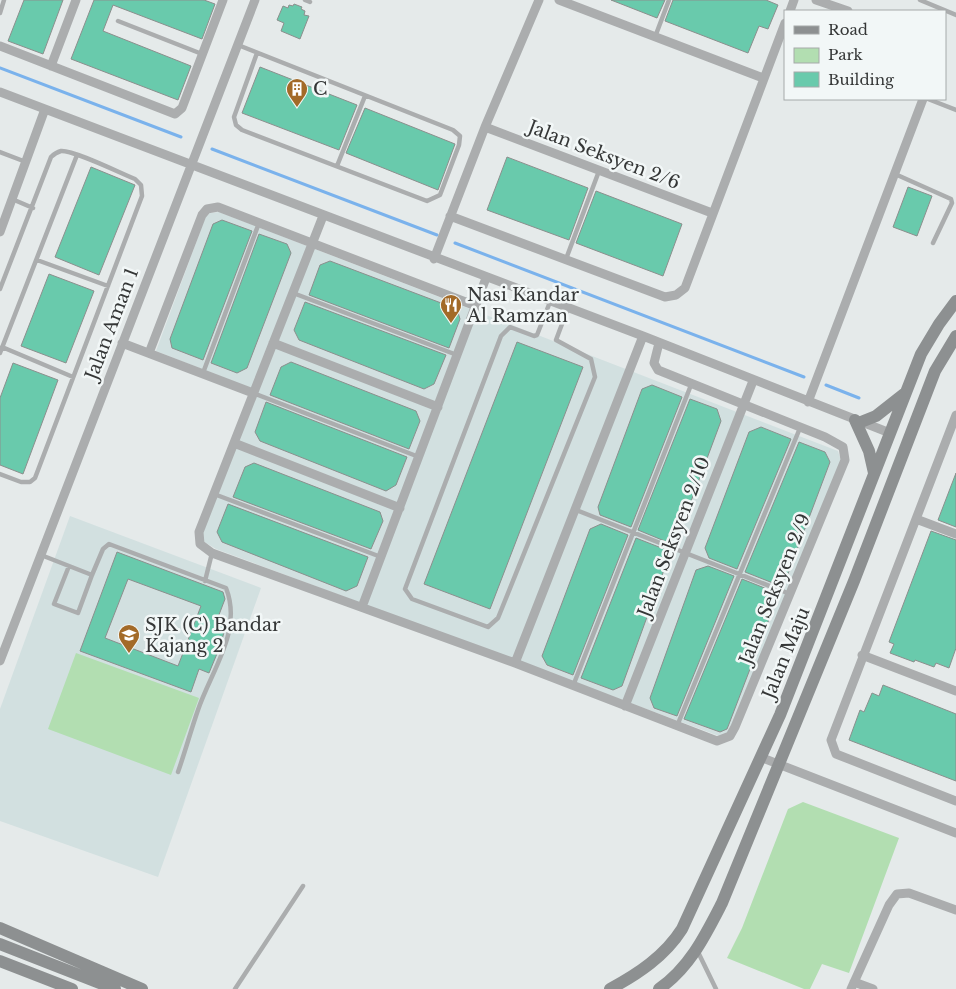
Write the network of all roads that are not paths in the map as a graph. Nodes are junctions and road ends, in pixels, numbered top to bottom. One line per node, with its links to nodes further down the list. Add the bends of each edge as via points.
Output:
1 (4, 0): 12 (lane)
2 (76, 0): 20 (street)
3 (223, 0): 19 (street)
4 (255, 0): 16 (street, Jalan Aman 1)
5 (539, 0): 28 (street)
6 (560, 0): 15 (street)
7 (669, 0): 15 (lane)
8 (816, 0): 10 (street)
9 (920, 0): 11 (lane)
10 (845, 10)
11 (944, 10)
12 (0, 13)
13 (118, 21): 19 (lane)
14 (784, 26): 21 (street)
15 (655, 37): 21 (street)
16 (238, 45): 18 (lane); 32 (street, Jalan Aman 1)
17 (0, 46): 20 (street)
18 (257, 53): 23 (lane); 33 (lane, via 234,117 236,125)
19 (202, 54): 20 (street, via 182,108 175,114)
20 (51, 66)
21 (763, 78): 38 (street)
22 (0, 92): 26 (street)
23 (365, 96): 33 (lane); 33 (lane, via 454,130 460,136 440,195 428,201)
24 (923, 100): 35 (street)
25 (931, 100): 27 (lane)
26 (45, 109): 31 (street); 32 (street)
27 (956, 110)
28 (485, 128): 34 (street, Jalan Seksyen 2/6); 40 (street)
29 (0, 152): 31 (lane)
30 (77, 156): 37 (lane, via 63,151 51,157); 47 (lane); 49 (lane, via 135,179 141,186 142,196)
31 (26, 162): 36 (street)
32 (191, 165): 39 (street); 58 (street, Jalan Aman 1)
33 (338, 166)
34 (599, 171): 38 (street, Jalan Seksyen 2/6); 46 (lane)
35 (894, 174): 44 (lane, via 951,199); 70 (street)
36 (12, 200): 37 (lane); 42 (street)
37 (33, 208): 50 (lane)
38 (712, 213): 46 (street, via 685,288 676,296 665,297)
39 (323, 216): 43 (street); 45 (street)
40 (450, 216): 45 (street); 46 (street)
41 (259, 223): 43 (street); 62 (street, via 218,207 207,209); 64 (lane)
42 (0, 232)
43 (312, 243): 51 (street); 54 (street)
44 (933, 243)
45 (434, 259): 48 (street)
46 (566, 259)
47 (36, 260): 49 (lane); 61 (lane)
48 (486, 278): 53 (street); 54 (street)
49 (108, 286): 65 (lane)
50 (0, 289)
51 (293, 293): 59 (street); 63 (lane)
52 (956, 301): 68 (street, Jalan Maju, via 938,324)
53 (550, 302): 55 (street); 55 (lane, via 537,335 510,327 501,336 405,589 412,599 488,627 498,618 595,377 592,359 556,340)
54 (476, 306): 63 (street)
55 (568, 308): 56 (street)
56 (642, 336): 60 (street); 85 (street)
57 (956, 336): 71 (street, Jalan Maju, via 935,371)
58 (122, 343): 62 (street); 90 (street, Jalan Aman 1)
59 (273, 343): 69 (street); 73 (street)
60 (659, 343): 66 (street); 67 (street, via 654,363 658,370)
61 (1, 350): 65 (lane)
62 (149, 353): 64 (street)
63 (458, 355): 73 (street)
64 (202, 373): 69 (street)
65 (73, 377): 80 (lane, via 35,478 21,482)
66 (753, 381): 70 (street); 72 (street, Jalan Seksyen 2/10)
67 (691, 385): 72 (street); 87 (lane)
68 (907, 391): 75 (street, via 876,416); 77 (street, Jalan Maju)
69 (253, 393): 78 (street); 79 (lane)
70 (808, 402): 75 (street)
71 (923, 402): 77 (street); 82 (street, Jalan Maju)
72 (743, 405): 76 (street); 91 (street, Jalan Seksyen 2/10)
73 (438, 407): 79 (street)
74 (956, 415): 86 (street)
75 (858, 421): 77 (street); 81 (street)
76 (800, 428): 95 (lane); 97 (street, Jalan Seksyen 2/9, via 843,447 845,460)
77 (890, 433): 81 (street, Jalan Maju); 82 (street, via 896,458)
78 (234, 443): 83 (street); 84 (street)
79 (419, 457): 84 (street)
80 (0, 474)
81 (874, 474): 106 (street, Jalan Maju, via 780,715)
82 (895, 474): 107 (street, Jalan Maju)
83 (214, 494): 89 (street, via 199,532 200,544); 92 (lane)
84 (400, 508): 92 (street)
85 (574, 509): 87 (lane); 101 (street)
86 (916, 519): 88 (street); 99 (street)
87 (633, 534): 91 (lane); 102 (lane)
88 (956, 534)
89 (212, 552): 96 (lane); 98 (street)
90 (40, 554): 93 (lane); 100 (street, Jalan Aman 1)
91 (684, 554): 95 (lane); 104 (street, Jalan Seksyen 2/10)
92 (381, 557): 98 (street)
93 (68, 566): 94 (lane); 94 (lane, via 54,604 78,613)
94 (92, 575): 96 (lane, via 103,549 109,544)
95 (740, 575): 97 (lane); 105 (lane)
96 (205, 581): 108 (lane, via 226,588 231,602 230,622 224,648 198,710)
97 (792, 594): 105 (street, Jalan Seksyen 2/9, via 730,736 717,741)
98 (362, 607): 101 (street)
99 (862, 655): 103 (street); 109 (street, via 831,740 836,754)
100 (0, 661)
101 (515, 663): 102 (street)
102 (572, 686): 104 (street)
103 (956, 691)
104 (625, 706): 105 (street)
105 (677, 726)
106 (760, 757): 107 (street); 124 (street, Jalan Maju, via 672,946 638,974)
107 (779, 765): 110 (street); 115 (street, Jalan Maju, via 722,903)
108 (178, 772)
109 (956, 801)
110 (956, 833)
111 (303, 886): 123 (lane)
112 (956, 910): 118 (street, via 909,893 897,894)
113 (0, 928): 122 (street)
114 (0, 944): 121 (street)
115 (697, 951): 125 (street, Jalan Maju, via 675,978); 126 (lane)
116 (0, 961): 120 (street)
117 (0, 970): 119 (street)
118 (852, 986): 127 (street)
119 (51, 989)
120 (72, 989)
121 (115, 989)
122 (142, 989)
123 (235, 989)
124 (610, 989)
125 (659, 989)
126 (716, 989)
127 (873, 989)

